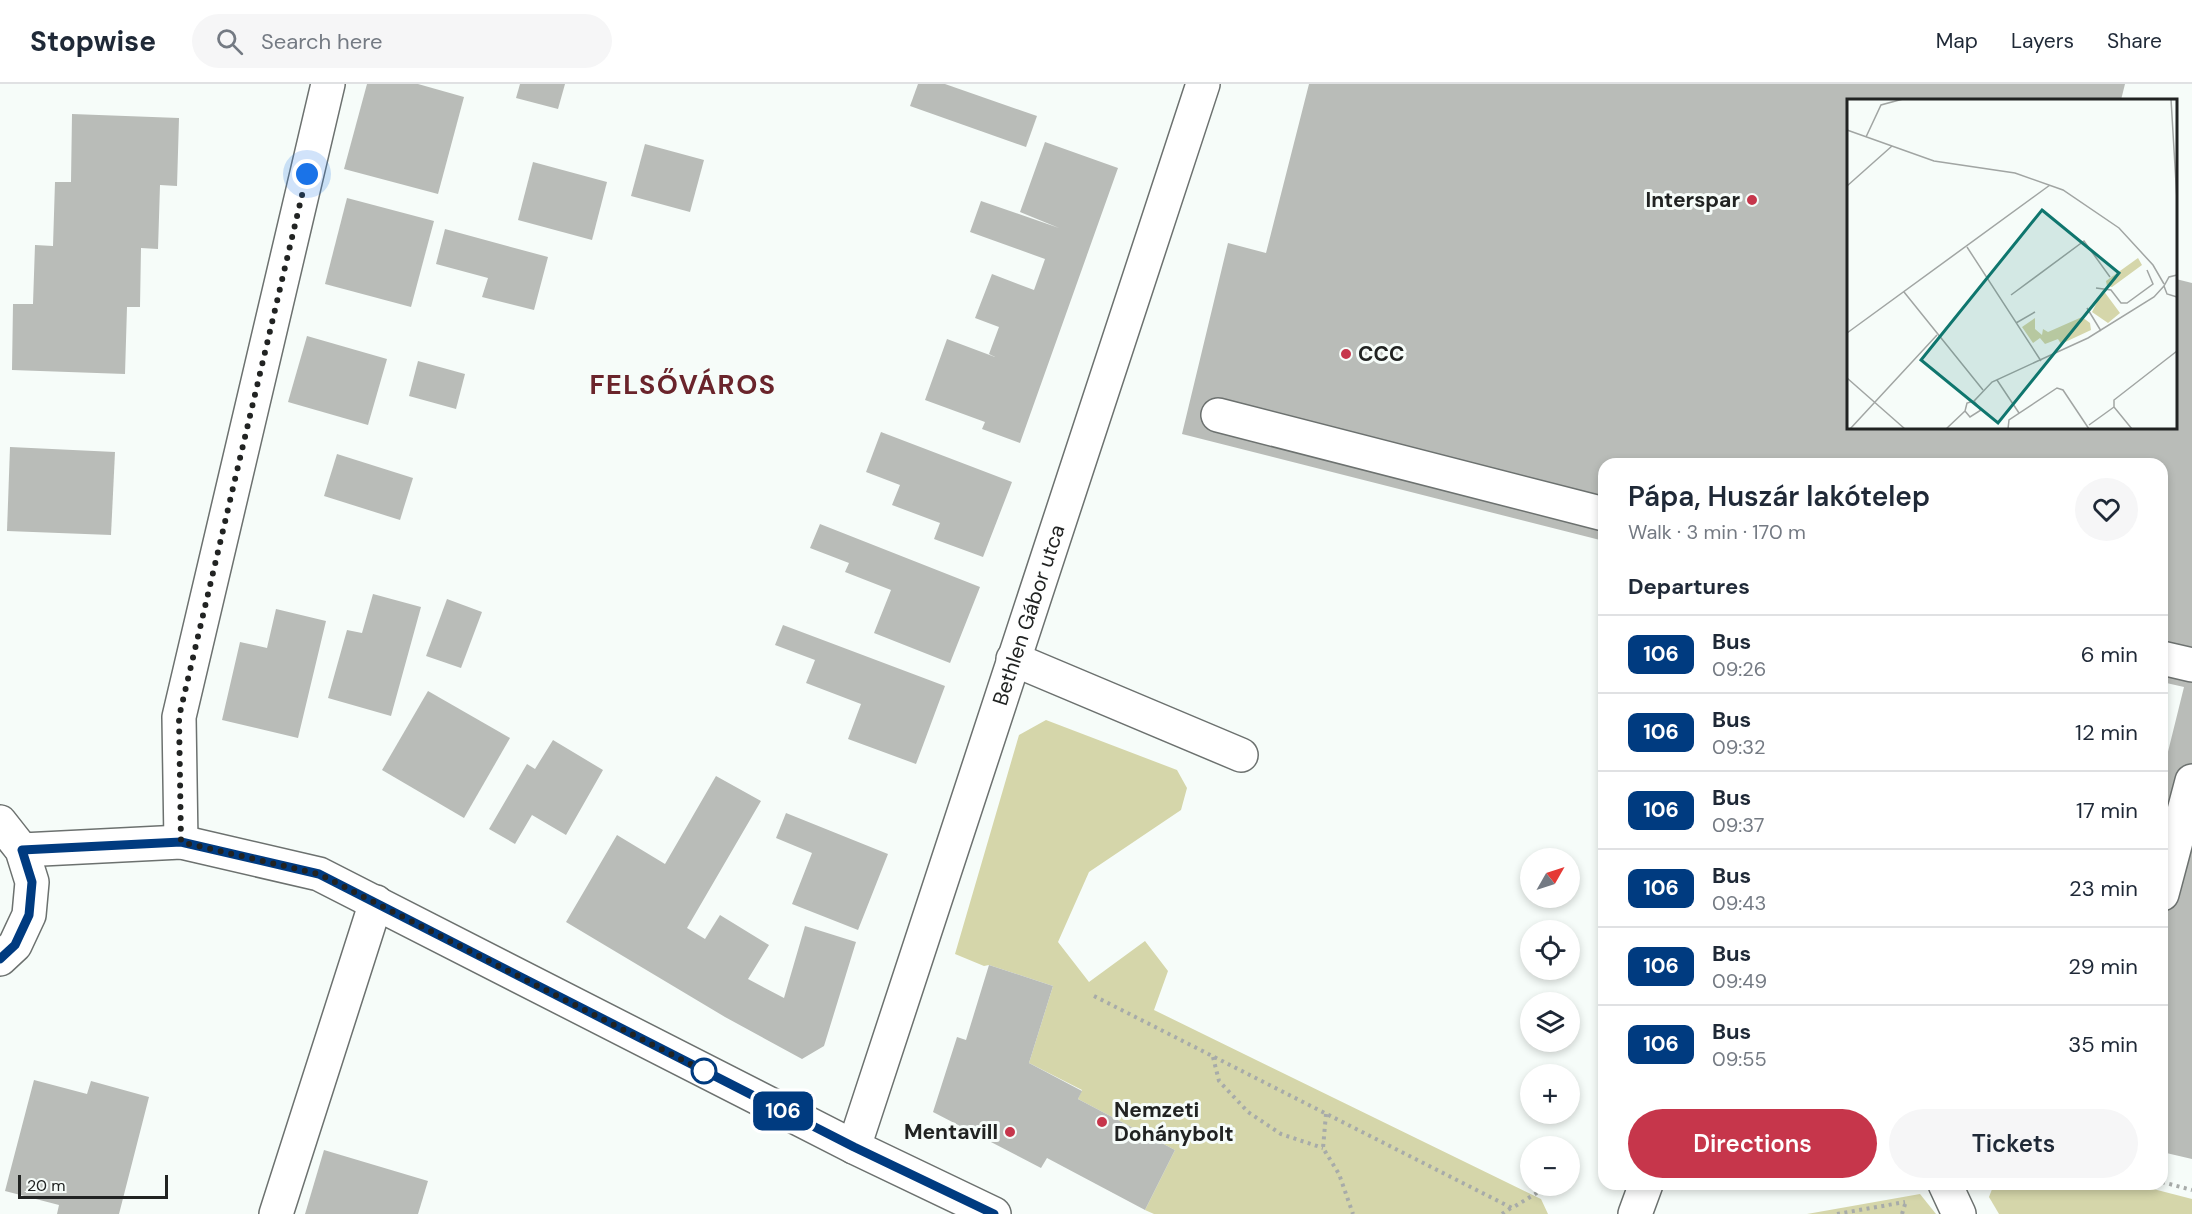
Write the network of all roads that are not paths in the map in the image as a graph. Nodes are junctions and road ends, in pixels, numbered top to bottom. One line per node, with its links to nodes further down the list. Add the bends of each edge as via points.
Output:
1 (328, 84): 11 (street, via 179,717)
2 (1203, 84): 5 (street, Bethlen Gábor utca)
3 (1218, 414): 4 (street)
4 (1598, 512)
5 (1014, 659): 8 (street); 16 (street, Bethlen Gábor utca)
6 (2168, 659): 7 (street)
7 (2192, 665)
8 (1241, 755)
9 (2192, 781): 13 (street)
10 (0, 822): 12 (street)
11 (181, 842): 12 (street); 14 (street, via 319,874)
12 (22, 850): 15 (street, via 32,882 29,915 15,945)
13 (2168, 871)
14 (376, 902): 16 (street); 19 (street)
15 (0, 959)
16 (854, 1147): 20 (street)
17 (1644, 1190): 21 (street)
18 (1948, 1190): 22 (street)
19 (276, 1214)
20 (994, 1214)
21 (1635, 1214)
22 (1959, 1214)

